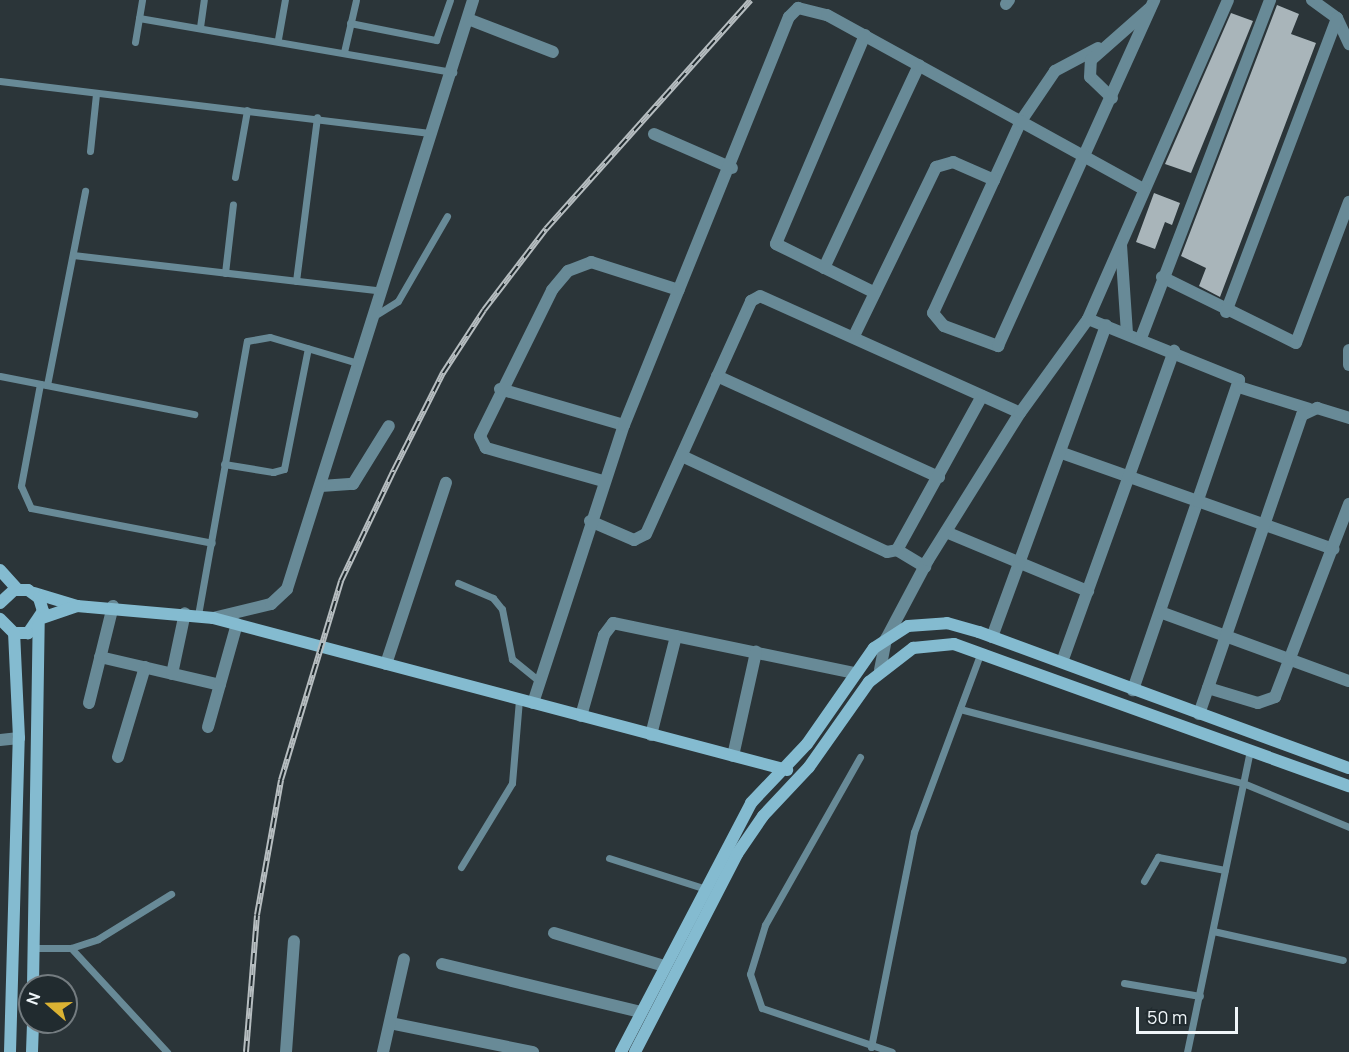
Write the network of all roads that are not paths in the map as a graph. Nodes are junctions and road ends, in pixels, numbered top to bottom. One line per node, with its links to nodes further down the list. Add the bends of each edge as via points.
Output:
1 (142, 0): 11 (lane)
2 (204, 0): 15 (lane)
3 (285, 0): 17 (lane)
4 (356, 0): 14 (lane)
5 (450, 0): 14 (lane, via 436,40)
6 (473, 0): 13 (street)
7 (1227, 0): 38 (street)
8 (1270, 0): 47 (street)
9 (1312, 0): 12 (street)
10 (1152, 3): 20 (street); 27 (street)
11 (139, 18): 15 (lane); 18 (lane)
12 (1337, 18): 19 (street); 52 (street)
13 (468, 19): 22 (street); 24 (street)
14 (351, 23): 21 (lane)
15 (200, 27): 17 (lane)
16 (865, 35): 23 (street); 35 (street, via 827,15 798,8 789,17); 45 (street, via 776,239 778,247)
17 (278, 39): 21 (lane)
18 (135, 42)
19 (1349, 45)
20 (1098, 48): 27 (street, via 1088,68 1090,76); 30 (street, via 1056,70)
21 (344, 52): 24 (lane)
22 (553, 52)
23 (919, 65): 30 (street); 45 (street)
24 (454, 72): 31 (street)
25 (0, 81): 26 (lane)
26 (96, 94): 28 (lane); 33 (lane)
27 (1112, 98): 34 (street)
28 (247, 110): 29 (lane); 36 (lane)
29 (317, 117): 31 (lane); 48 (lane)
30 (1021, 121): 34 (street); 37 (street)
31 (434, 133): 50 (street)
32 (654, 134): 35 (street)
33 (90, 151)
34 (1087, 157): 37 (street, via 995,348 933,318); 38 (street)
35 (732, 168): 49 (street)
36 (236, 177)
37 (994, 180): 51 (street, via 953,162 936,167)
38 (1143, 189): 43 (street)
39 (85, 191): 44 (lane)
40 (1349, 202): 52 (street, via 1296,343)
41 (233, 204): 46 (lane)
42 (447, 216): 53 (lane, via 398,301)
43 (1121, 242): 54 (street); 56 (street)
44 (73, 255): 46 (lane); 66 (lane)
45 (824, 268): 51 (street)
46 (225, 273): 48 (lane)
47 (1162, 277): 52 (street); 58 (street)
48 (296, 281): 50 (lane)
49 (679, 290): 68 (street, via 609,266 578,264 552,290); 74 (street)
50 (382, 291): 53 (street)
51 (875, 292): 57 (street)
52 (1226, 312)
53 (374, 316): 62 (street)
54 (1088, 319): 55 (street); 71 (street)
55 (1106, 325): 56 (street); 76 (street)
56 (1127, 333): 58 (street)
57 (854, 336): 65 (street, via 760,296 751,301); 69 (street)
58 (1141, 338): 61 (street)
59 (308, 348): 62 (lane); 78 (lane, via 284,469 273,472); 78 (lane, via 263,336 247,341)
60 (1349, 350): 63 (street)
61 (1174, 351): 67 (street, via 1234,374); 80 (street)
62 (358, 363): 83 (street)
63 (1349, 365)
64 (0, 376): 66 (lane)
65 (717, 376): 77 (street); 79 (street)
66 (44, 385): 72 (lane); 89 (lane, via 21,486 31,508)
67 (1239, 387): 70 (street); 84 (street)
68 (500, 389): 74 (street); 81 (street, via 480,436 486,448)
69 (982, 396): 71 (street); 79 (street)
70 (1309, 409): 73 (street); 87 (street, via 1302,415)
71 (1020, 413): 88 (street)
72 (195, 414)
73 (1349, 418)
74 (624, 425): 81 (street)
75 (389, 426): 83 (street, via 353,484)
76 (1062, 453): 80 (street); 92 (street)
77 (682, 456): 86 (street, via 641,540); 91 (street, via 887,552)
78 (224, 464): 89 (lane)
79 (939, 477): 91 (street)
80 (1129, 477): 84 (street); 97 (street)
81 (603, 481): 86 (street)
82 (446, 483): 118 (street)
83 (321, 486): 104 (street, via 287,589 271,604)
84 (1199, 501): 87 (street); 102 (street)
85 (1349, 504): 90 (street)
86 (590, 521): 124 (street)
87 (1265, 525): 90 (street); 111 (street)
88 (946, 532): 92 (street); 93 (street)
89 (212, 543): 103 (lane)
90 (1332, 549): 116 (street)
91 (897, 550): 93 (street)
92 (1019, 562): 97 (street); 110 (street)
93 (925, 567): 112 (street)
94 (0, 570): 96 (main road)
95 (458, 583): 124 (lane, via 493,598 502,609 512,659)
96 (17, 590): 98 (main road); 99 (main road)
97 (1088, 591): 117 (street)
98 (34, 593): 100 (main road); 106 (main road, via 42,604)
99 (0, 603)
100 (76, 606): 101 (main road); 106 (main road)
101 (113, 606): 103 (main road); 115 (street)
102 (1160, 612): 111 (street); 127 (street)
103 (192, 614): 104 (main road); 122 (street)
104 (213, 618): 107 (main road)
105 (0, 619): 108 (main road)
106 (41, 621): 108 (main road, via 28,633); 157 (main road)
107 (237, 624): 118 (main road); 125 (street)
108 (14, 633): 136 (main road)
109 (676, 636): 113 (street); 133 (street, via 610,624); 135 (street)
110 (992, 637): 112 (main road, via 933,623 908,626); 117 (main road)
111 (1226, 637): 116 (street); 126 (street)
112 (886, 639): 120 (street); 121 (main road)
113 (756, 652): 121 (street); 139 (street)
114 (980, 655): 120 (main road, via 933,642 902,653); 131 (lane); 138 (main road)
115 (100, 657): 119 (street); 129 (street)
116 (1292, 660): 123 (street); 126 (street, via 1281,687 1268,702)
117 (1062, 662): 127 (main road)
118 (386, 664): 128 (main road)
119 (145, 667): 122 (street); 140 (street)
120 (880, 670): 144 (main road)
121 (855, 673): 143 (main road, via 807,744)
122 (172, 674): 125 (street)
123 (1349, 681)
124 (540, 682): 130 (street)
125 (220, 685): 134 (street)
126 (1208, 688): 132 (street)
127 (1133, 690): 132 (main road)
128 (519, 700): 130 (main road); 149 (lane, via 520,730 512,783)
129 (89, 702)
130 (533, 704): 133 (main road)
131 (960, 709): 145 (lane); 170 (lane, via 902,878)
132 (1199, 714): 142 (main road)
133 (581, 716): 135 (main road)
134 (208, 727)
135 (651, 735): 139 (main road)
136 (18, 738): 137 (street); 166 (main road)
137 (0, 740)
138 (1250, 752): 145 (lane); 146 (main road)
139 (733, 756): 143 (main road)
140 (118, 757)
141 (860, 757): 170 (lane, via 765,925 750,974 762,1008)
142 (1349, 768)
143 (781, 769): 144 (main road); 152 (main road, via 751,803)
144 (802, 774): 178 (main road, via 737,854)
145 (1243, 783): 147 (lane); 150 (lane)
146 (1349, 786)
147 (1349, 827)
148 (609, 858): 152 (lane)
149 (461, 867)
150 (1226, 870): 151 (lane, via 1167,855 1151,864); 154 (lane)
151 (1144, 881)
152 (704, 888): 162 (main road)
153 (171, 894): 158 (lane, via 98,939)
154 (1213, 931): 160 (lane); 165 (lane)
155 (554, 933): 162 (street)
156 (294, 941): 174 (street)
157 (34, 948): 158 (lane); 163 (main road)
158 (71, 948): 173 (lane)
159 (404, 959): 168 (street)
160 (1343, 960)
161 (442, 964): 167 (street)
162 (664, 966): 167 (main road)
163 (33, 974)
164 (1125, 983): 165 (lane)
165 (1200, 996): 180 (lane)
166 (6, 1012): 171 (main road)
167 (641, 1012): 177 (main road)
168 (390, 1023): 175 (street); 176 (street)
169 (33, 1034): 172 (main road)
170 (871, 1047): 179 (lane)
171 (10, 1052)
172 (32, 1052)
173 (167, 1052)
174 (286, 1052)
175 (383, 1052)
176 (529, 1052)
177 (621, 1052)
178 (635, 1052)
179 (892, 1052)
180 (1187, 1052)

